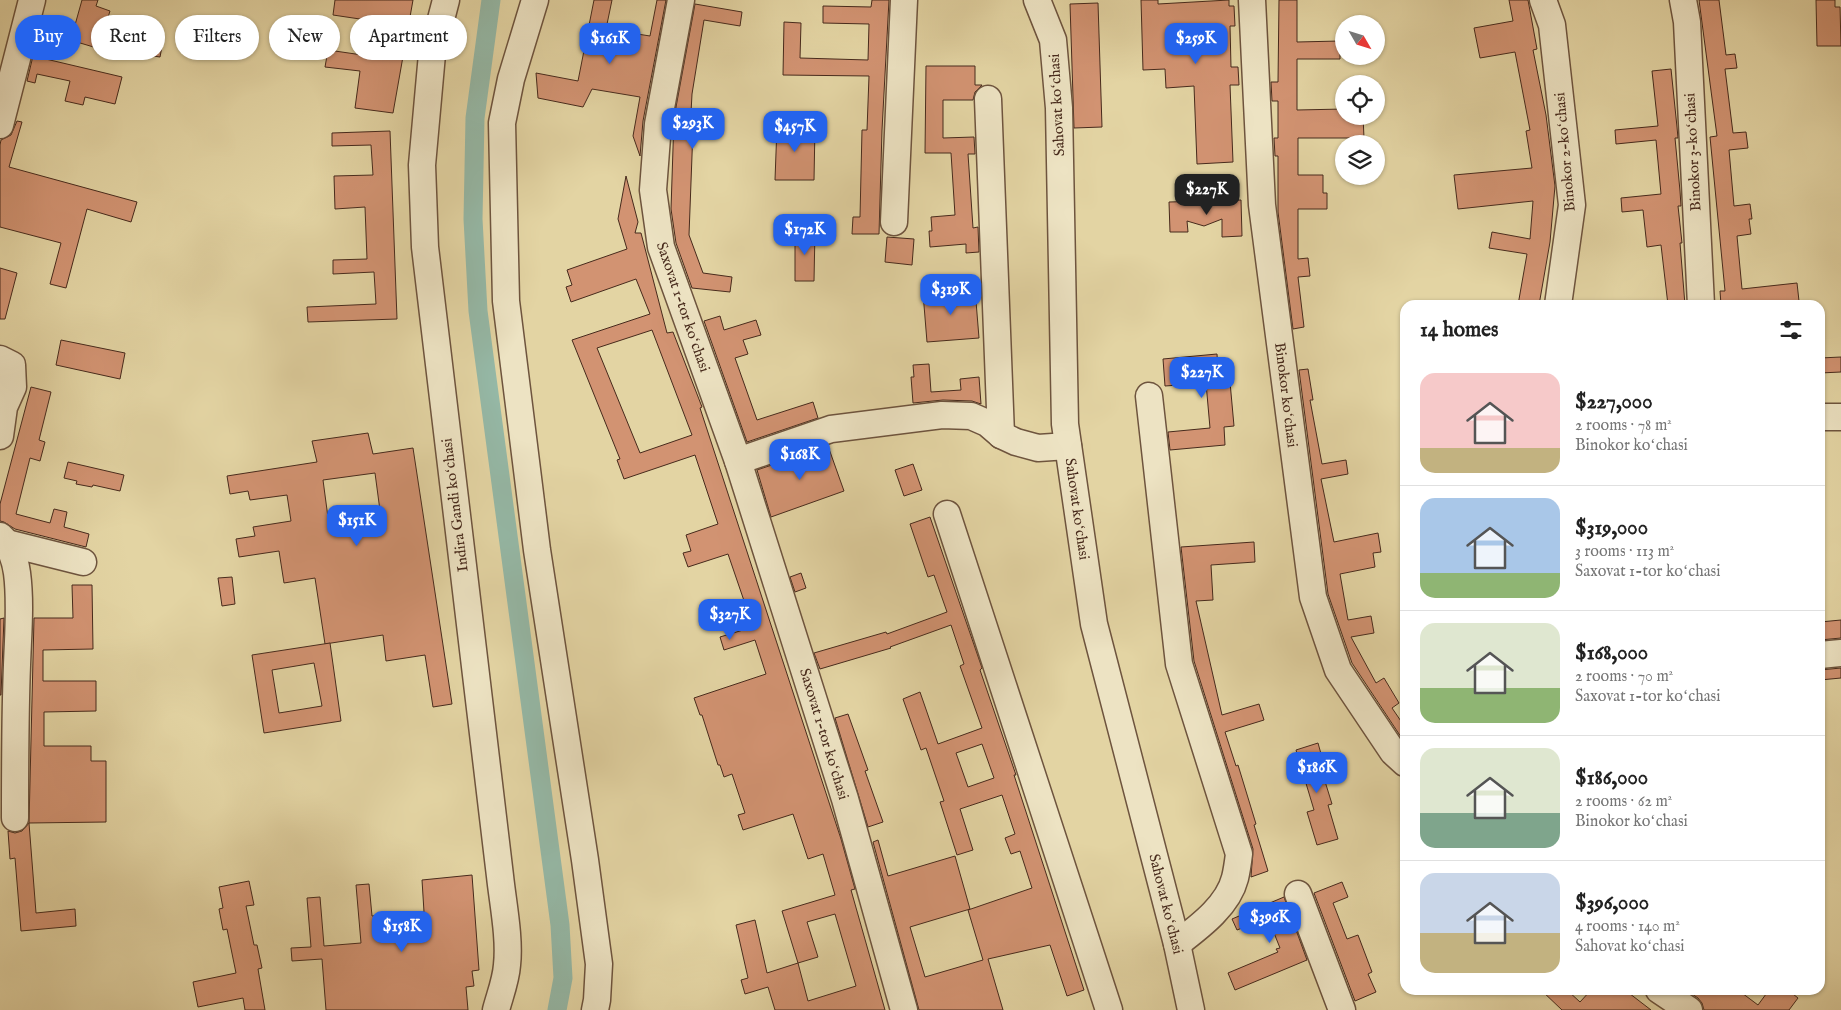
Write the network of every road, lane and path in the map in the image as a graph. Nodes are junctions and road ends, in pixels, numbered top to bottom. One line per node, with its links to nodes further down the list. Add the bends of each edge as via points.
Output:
1 (32, 0): 11 (street)
2 (446, 0): 35 (street, Indira Gandi koʻchasi, via 432,54 422,165 425,247 507,947 508,965)
3 (535, 0): 36 (street, via 511,79 502,123 506,301 537,550 599,964)
4 (681, 0): 24 (street, Saxovat 1-tor koʻchasi, via 658,124 653,190 656,222 661,248)
5 (904, 0): 12 (street)
6 (1037, 0): 23 (street, Sahovat koʻchasi, via 1053,40 1059,108)
7 (1252, 0): 30 (street, Binokor koʻchasi, via 1262,205 1313,597 1338,670)
8 (1543, 0): 14 (street, Binokor 2-koʻchasi, via 1552,25 1572,206)
9 (1683, 0): 13 (street, Binokor 3-koʻchasi, via 1687,22)
10 (988, 99): 21 (street)
11 (0, 125)
12 (894, 222)
13 (1698, 254): 15 (street, Binokor 3-koʻchasi); 16 (street, via 1711,252)
14 (1559, 300)
15 (1701, 300)
16 (1716, 300)
17 (0, 359): 22 (street, via 12,366 13,387 4,407)
18 (1148, 396): 33 (street, via 1179,664 1239,854 1235,879 1224,901)
19 (1825, 417): 20 (street)
20 (1841, 417)
21 (1001, 435): 23 (street, via 1038,448); 24 (street, via 987,423 971,416 942,414 830,428)
22 (0, 436)
23 (1068, 446): 33 (street, Sahovat koʻchasi, via 1094,624)
24 (738, 461): 37 (street, Saxovat 1-tor koʻchasi, via 844,799)
25 (947, 514): 38 (street)
26 (4, 539): 27 (street); 31 (street, via 17,571 19,594)
27 (83, 562)
28 (1841, 653): 29 (street)
29 (1825, 654)
30 (1400, 758)
31 (15, 818)
32 (1298, 894): 40 (street)
33 (1177, 944): 39 (street, Sahovat koʻchasi)
34 (1666, 995): 41 (street)
35 (496, 1010)
36 (595, 1010)
37 (904, 1010)
38 (1109, 1010)
39 (1191, 1010)
40 (1342, 1010)
41 (1689, 1010)

